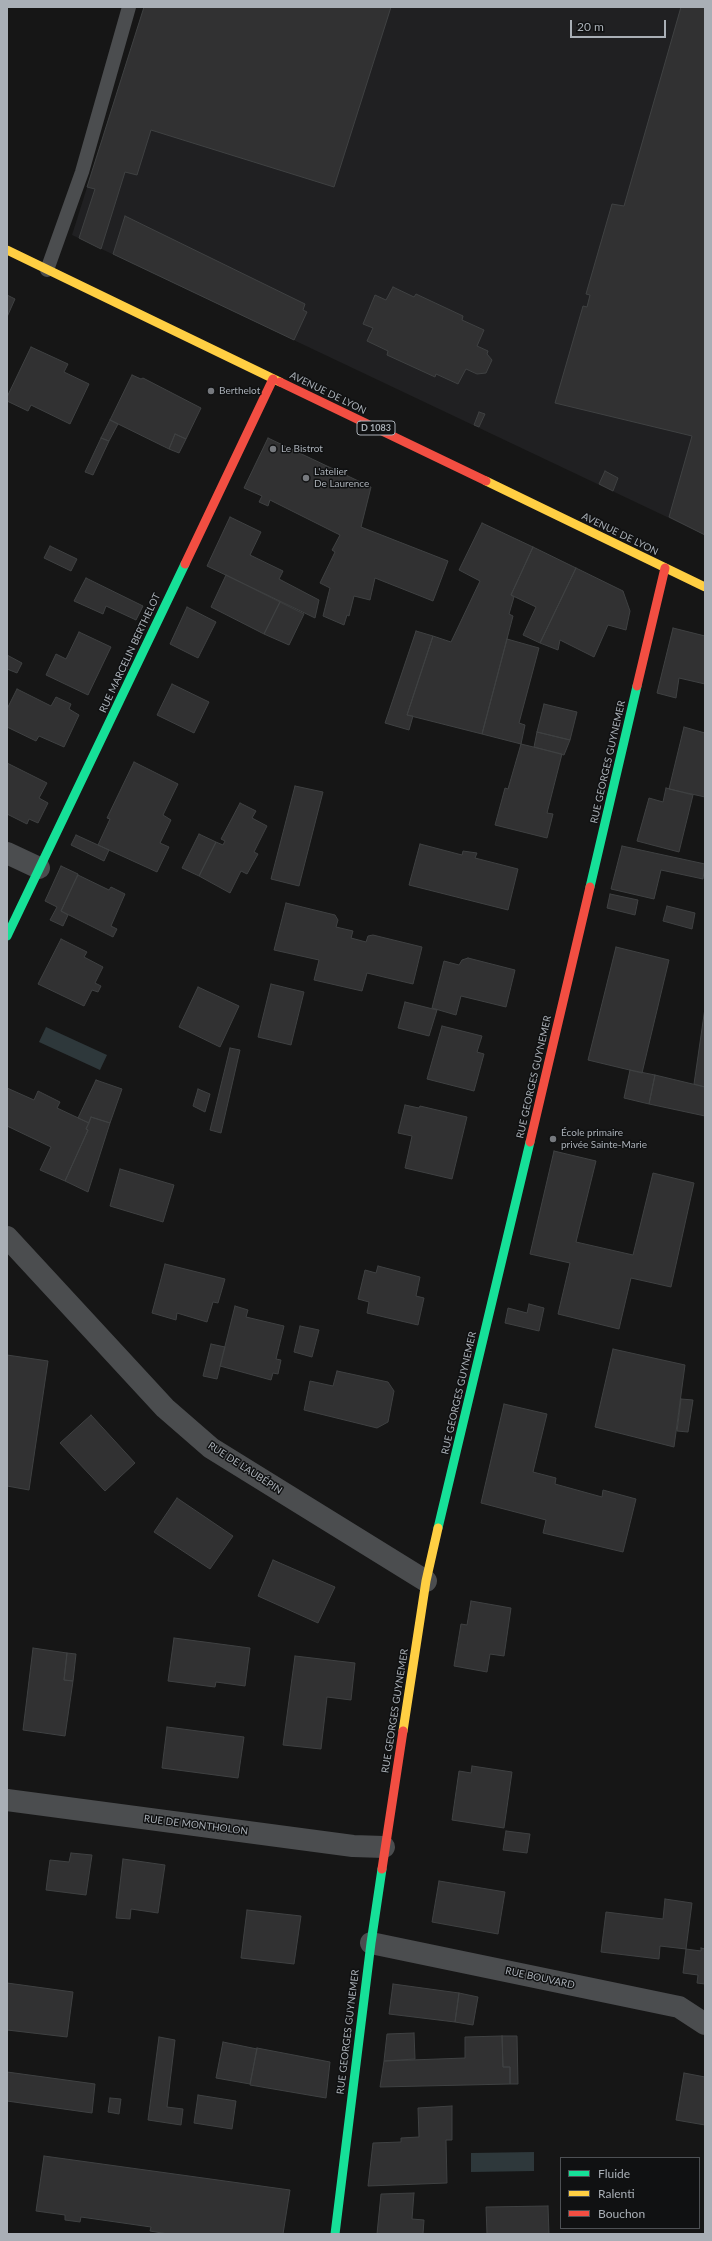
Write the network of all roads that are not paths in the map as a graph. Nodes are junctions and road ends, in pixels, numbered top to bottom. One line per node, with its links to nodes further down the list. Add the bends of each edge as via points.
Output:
1 (129, 7): 3 (lane, via 82,172)
2 (7, 250): 3 (street, AVENUE DE LYON / D 1083)
3 (47, 270): 4 (street, AVENUE DE LYON / D 1083)
4 (273, 379): 5 (street, AVENUE DE LYON / D 1083); 8 (street, RUE MARCELIN BERTHELOT)
5 (665, 568): 6 (street, AVENUE DE LYON / D 1083); 11 (street, RUE GEORGES GUYNEMER)
6 (705, 587)
7 (7, 853): 8 (street)
8 (39, 868): 9 (street, RUE MARCELIN BERTHELOT)
9 (7, 936)
10 (7, 1237): 11 (street, RUE DE L'AUBÉPIN, via 165,1408 211,1448)
11 (426, 1581): 13 (street, RUE GEORGES GUYNEMER)
12 (7, 1800): 13 (street, RUE DE MONTHOLON, via 353,1846)
13 (384, 1847): 14 (street, RUE GEORGES GUYNEMER, via 378,1906)
14 (370, 1944): 15 (street, RUE BOUVARD, via 679,2007); 16 (street, RUE GEORGES GUYNEMER)
15 (705, 2024)
16 (334, 2234)

